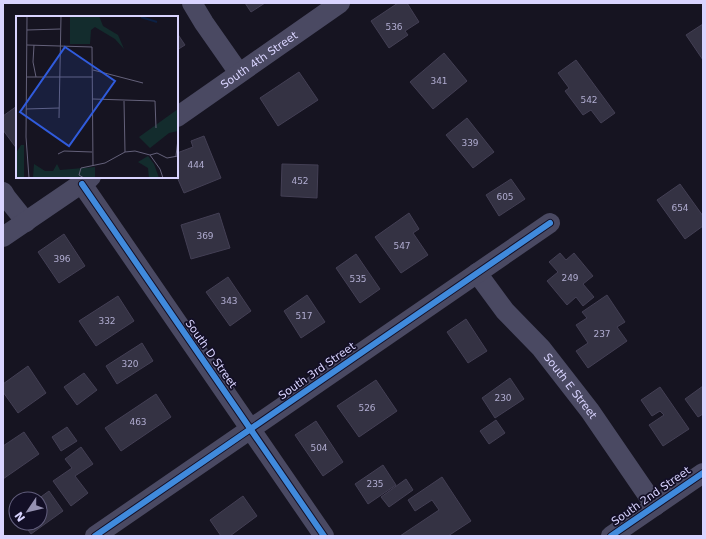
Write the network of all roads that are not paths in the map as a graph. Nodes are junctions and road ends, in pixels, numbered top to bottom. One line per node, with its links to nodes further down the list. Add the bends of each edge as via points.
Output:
1 (192, 3): 3 (street)
2 (340, 3): 3 (street, South 4th Street)
3 (239, 73): 4 (street, South 4th Street)
4 (178, 116)
5 (87, 180): 7 (street); 11 (street, South D Street)
6 (3, 192): 7 (street)
7 (26, 222): 9 (street)
8 (550, 223): 10 (street, South 3rd Street)
9 (3, 237)
10 (477, 273): 11 (street, South 3rd Street); 13 (street, South E Street, via 505,311 541,348 590,412)
11 (251, 429): 14 (street, South 3rd Street); 15 (street, South D Street)
12 (703, 473): 13 (street, South 2nd Street)
13 (655, 506): 16 (street, South 2nd Street)
14 (95, 536)
15 (324, 536)
16 (611, 536)

